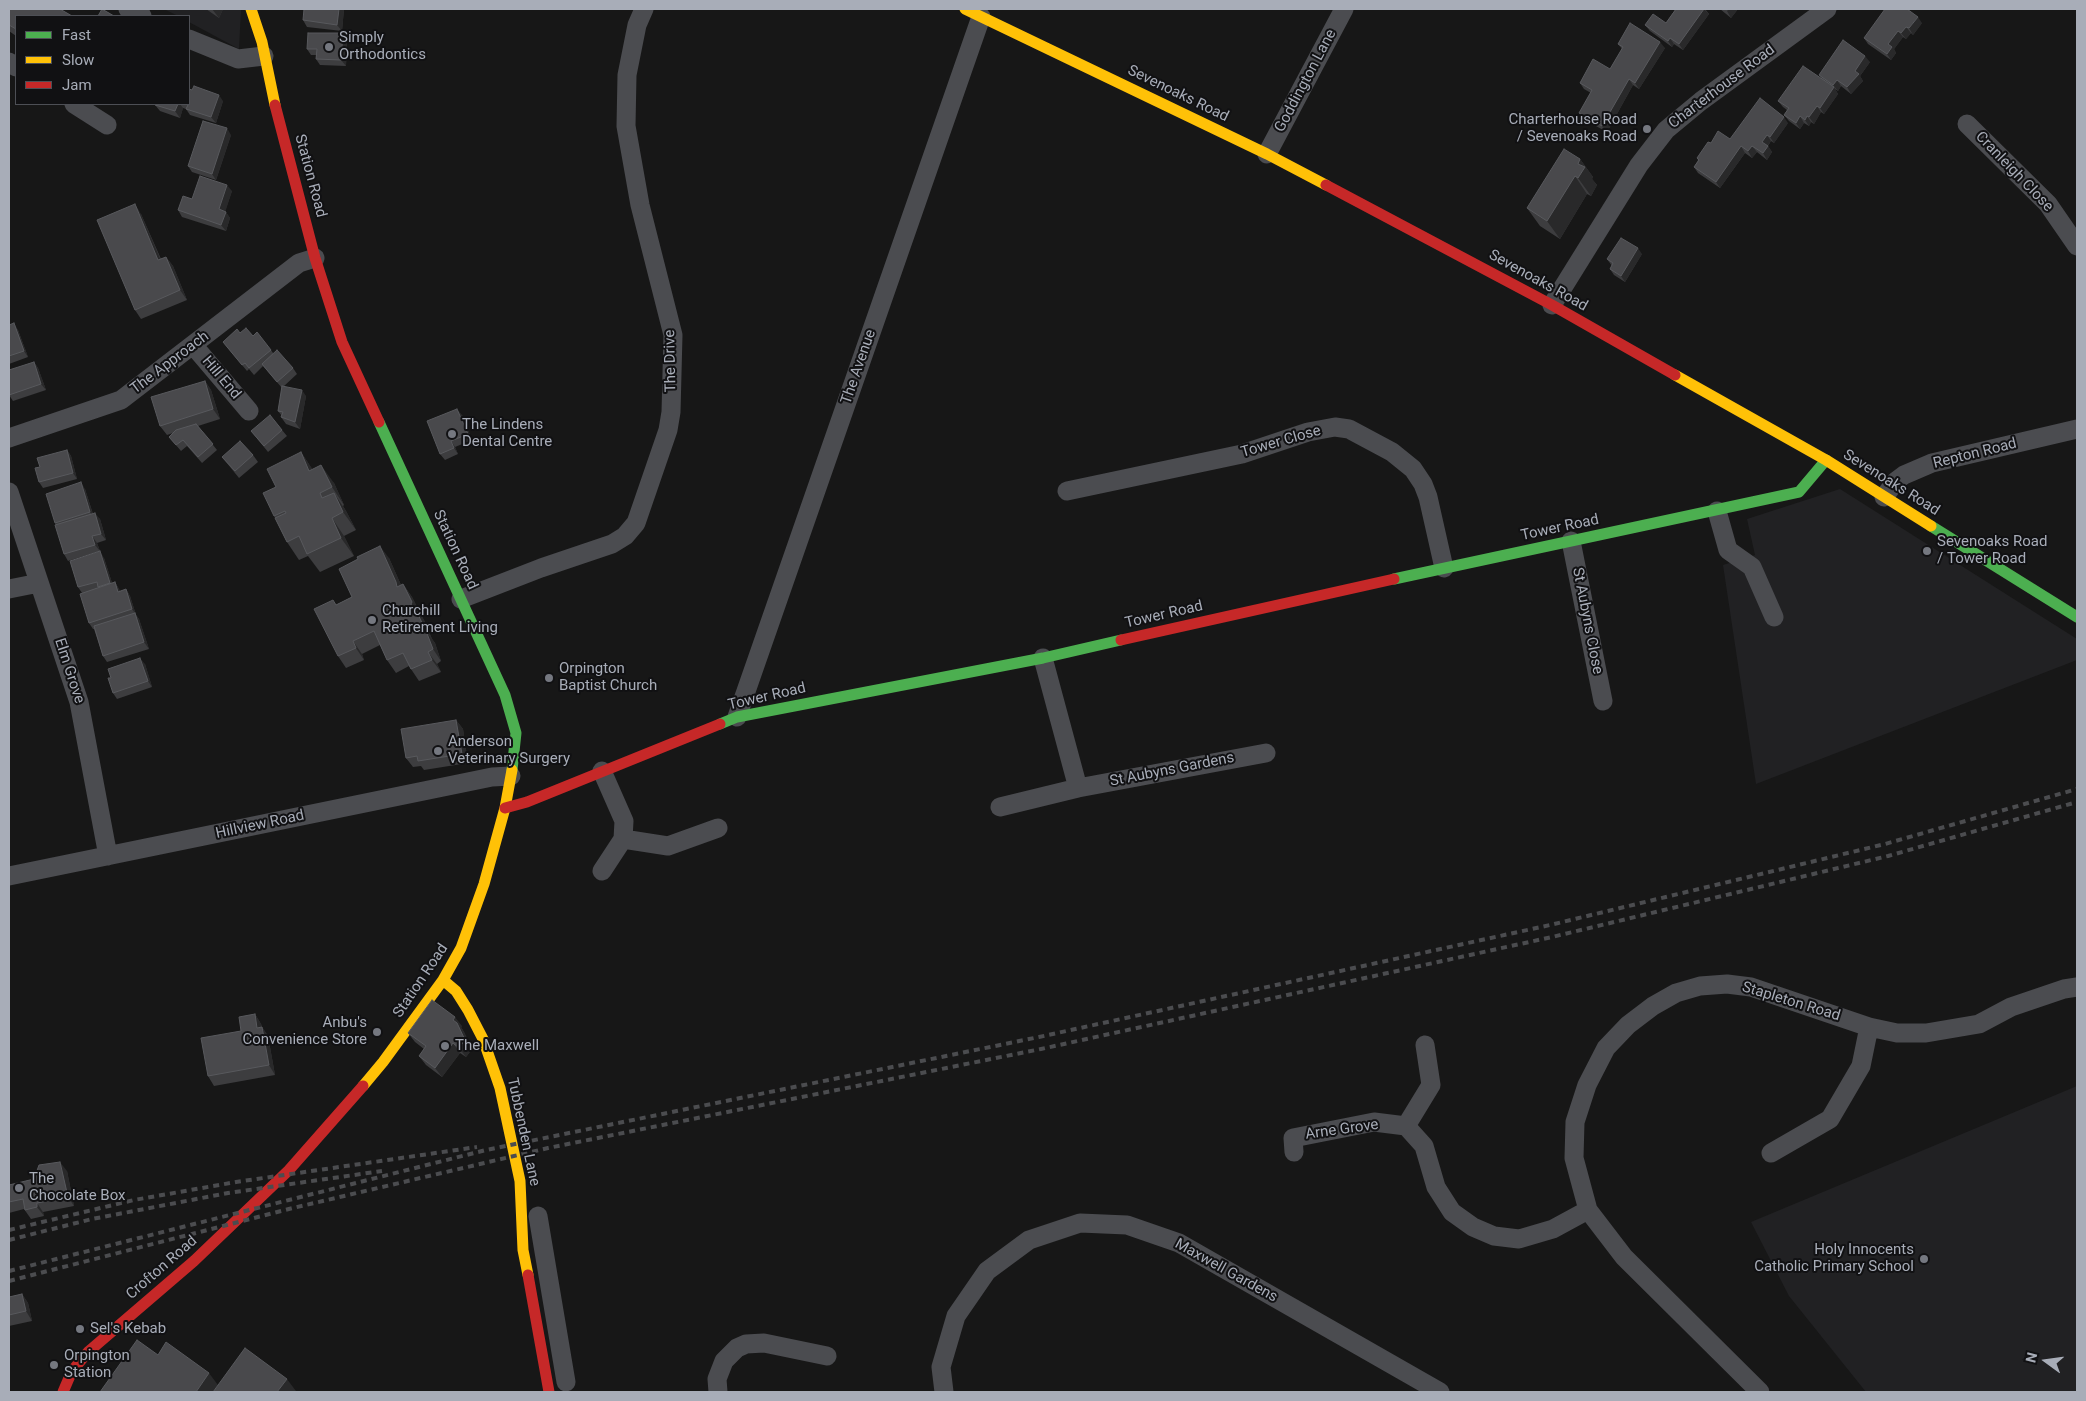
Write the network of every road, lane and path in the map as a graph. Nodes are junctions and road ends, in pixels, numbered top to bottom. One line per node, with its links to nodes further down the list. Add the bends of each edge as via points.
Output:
1 (128, 9): 7 (street)
2 (251, 9): 10 (main road, Station Road)
3 (644, 9): 31 (street, The Drive, via 637,25 627,75 626,126 640,205 673,335 668,430 636,523 625,536 612,544)
4 (1344, 9): 14 (street, Goddington Lane)
5 (1827, 9): 17 (street, Charterhouse Road, via 1666,130 1640,165)
6 (983, 14): 14 (main road, Sevenoaks Road); 36 (street, The Avenue)
7 (140, 15)
8 (269, 19): 10 (main road)
9 (190, 39): 10 (street, via 238,59)
10 (263, 49): 16 (main road, Station Road)
11 (76, 105): 13 (street)
12 (1966, 124): 15 (street, Cranleigh Close, via 2048,204)
13 (107, 125)
14 (1268, 154): 17 (main road, Sevenoaks Road)
15 (2077, 246)
16 (315, 258): 18 (street, The Approach, via 299,263); 31 (main road, Station Road, via 342,342)
17 (1552, 306): 22 (main road, Sevenoaks Road)
18 (194, 345): 19 (street, Hill End); 21 (street, The Approach, via 121,400)
19 (249, 411)
20 (2077, 430): 25 (street, Repton Road, via 1932,463 1904,474)
21 (9, 438)
22 (1826, 460): 25 (main road, Sevenoaks Road); 26 (main road, Tower Road, via 1799,492)
23 (1067, 491): 28 (street, Tower Close, via 1242,454 1308,432 1335,427 1349,429 1392,452 1413,469 1428,497)
24 (9, 492): 29 (street, Elm Grove)
25 (1884, 497): 33 (main road, Sevenoaks Road)
26 (1717, 511): 27 (main road, Tower Road); 32 (street, via 1728,550 1752,567)
27 (1571, 541): 28 (main road, Tower Road); 35 (street, St Aubyns Close)
28 (1444, 568): 34 (main road, Tower Road)
29 (39, 583): 30 (street); 45 (street, Elm Grove, via 79,702)
30 (9, 589)
31 (461, 599): 39 (main road, Station Road, via 514,721 516,745)
32 (1774, 617)
33 (2077, 617)
34 (1042, 658): 36 (main road, Tower Road); 40 (street)
35 (1602, 700)
36 (737, 717): 38 (main road, Tower Road)
37 (1266, 752): 40 (street, St Aubyns Gardens)
38 (602, 771): 42 (main road, Tower Road); 44 (street, via 624,821)
39 (511, 776): 42 (main road, Station Road); 45 (street, Hillview Road, via 492,777)
40 (1078, 788): 41 (street, St Aubyns Gardens)
41 (1000, 807)
42 (505, 808): 48 (main road, Station Road, via 467,932)
43 (718, 828): 44 (street, via 668,846)
44 (623, 839): 46 (street)
45 (108, 856): 47 (street, Hillview Road)
46 (602, 871)
47 (9, 876)
48 (443, 980): 55 (main road, Station Road, via 383,1062); 60 (main road, Tubbenden Lane, via 456,990 465,1004 500,1088 520,1182 523,1250)
49 (2077, 987): 50 (street, Stapleton Road, via 2064,988 2011,1007 1979,1024 1898,1034)
50 (1869, 1027): 54 (street, via 1862,1066 1830,1119); 56 (street, Stapleton Road, via 1751,987 1727,984 1700,986 1676,993 1653,1006 1606,1048 1586,1085 1575,1122 1574,1158)
51 (1424, 1045): 52 (street, via 1431,1085)
52 (1406, 1126): 53 (street, Arne Grove, via 1374,1122 1293,1138); 56 (street, via 1424,1146 1436,1187 1452,1212 1473,1228 1494,1236 1518,1238 1553,1229)
53 (1294, 1152)
54 (1771, 1153)
55 (289, 1170): 61 (main road, Crofton Road, via 200,1256 88,1352 72,1371)
56 (1588, 1210): 65 (street, Stapleton Road, via 1624,1256)
57 (538, 1216): 59 (street)
58 (827, 1356): 62 (street, via 764,1343 746,1344 724,1361 717,1379)
59 (567, 1387): 60 (street)
60 (548, 1389)
61 (63, 1392)
62 (718, 1392)
63 (944, 1392): 64 (street, Maxwell Gardens, via 941,1367 956,1316 986,1271 1029,1240 1080,1223 1126,1226 1179,1244)
64 (1440, 1392)
65 (1760, 1392)

